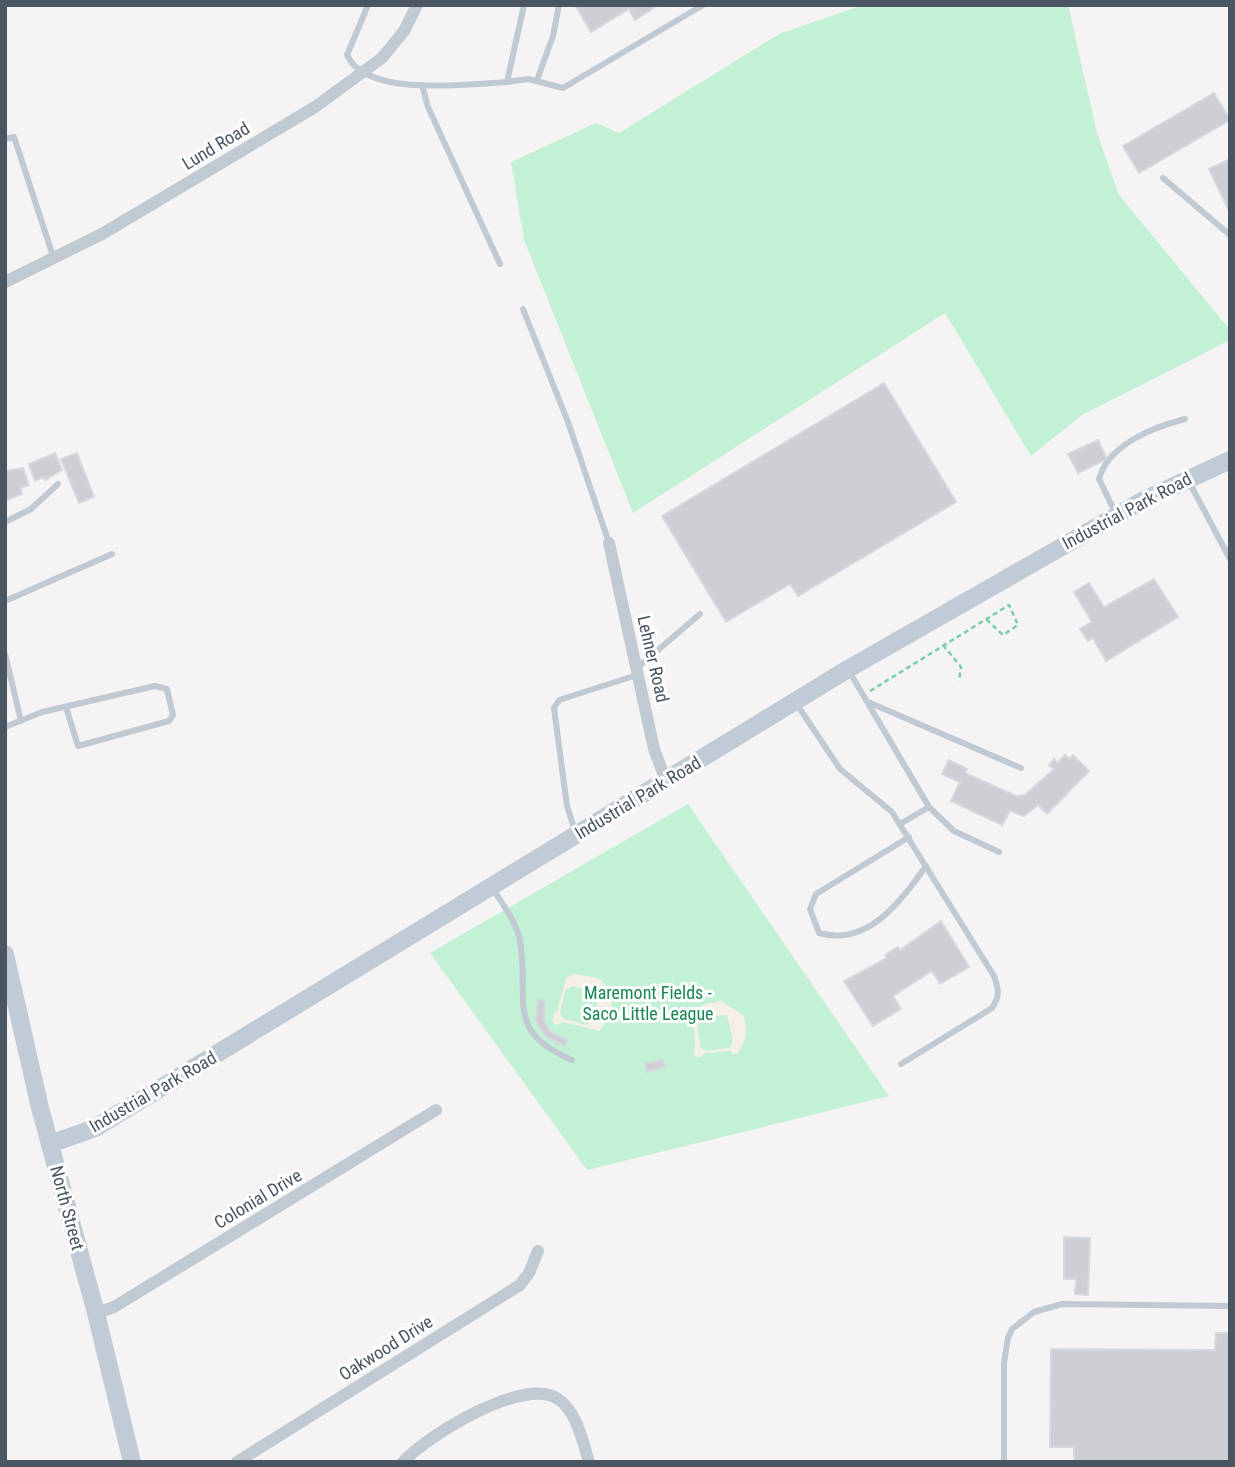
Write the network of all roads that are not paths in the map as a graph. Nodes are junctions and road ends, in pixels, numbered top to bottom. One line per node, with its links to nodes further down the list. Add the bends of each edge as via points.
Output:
1 (368, 5): 6 (lane, via 347,55)
2 (417, 5): 6 (street, Lund Road, via 392,46)
3 (524, 5): 8 (lane)
4 (559, 5): 7 (lane)
5 (702, 5): 7 (lane, via 563,88)
6 (363, 74): 9 (lane); 13 (street, Lund Road, via 315,107)
7 (537, 80): 8 (lane)
8 (507, 82): 9 (lane)
9 (422, 85): 14 (lane)
10 (5, 139): 13 (lane, via 14,137)
11 (1163, 178): 12 (lane)
12 (1230, 235)
13 (54, 259): 15 (street, Lund Road)
14 (500, 264)
15 (5, 282)
16 (523, 309): 23 (lane)
17 (1185, 419): 21 (lane, via 1163,424 1115,451 1099,479)
18 (1230, 460): 19 (main road, Industrial Park Road)
19 (1188, 478): 21 (main road, Industrial Park Road); 24 (lane)
20 (58, 484): 22 (lane, via 31,509)
21 (1117, 515): 30 (main road, Industrial Park Road)
22 (5, 522)
23 (609, 543): 31 (street, Lehner Road)
24 (1228, 550): 26 (lane)
25 (112, 554): 27 (lane)
26 (1230, 559)
27 (5, 601)
28 (700, 614): 31 (lane)
29 (5, 654): 35 (lane)
30 (848, 669): 32 (main road, Industrial Park Road); 33 (lane)
31 (638, 671): 38 (street, Lehner Road, via 654,749); 41 (lane, via 559,700 554,708 567,806)
32 (795, 702): 38 (main road, Industrial Park Road); 40 (lane, via 840,769 884,803)
33 (868, 702): 37 (lane); 39 (lane)
34 (65, 707): 34 (lane, via 162,686 167,689 173,715 169,721 78,746); 35 (lane)
35 (21, 721): 36 (lane)
36 (5, 727)
37 (1021, 768)
38 (666, 781): 41 (main road, Industrial Park Road)
39 (929, 807): 40 (lane); 43 (lane, via 954,831)
40 (901, 824): 42 (lane)
41 (576, 835): 45 (main road, Industrial Park Road)
42 (909, 836): 44 (lane); 44 (lane, via 816,894 810,908 819,933 833,937 877,923)
43 (999, 852)
44 (926, 866): 48 (lane, via 994,976 999,999 992,1008)
45 (491, 887): 47 (lane, via 519,936 529,1030 545,1047); 50 (main road, Industrial Park Road, via 95,1128)
46 (5, 954): 50 (main road, North Street)
47 (572, 1060)
48 (901, 1065)
49 (436, 1110): 53 (street, Colonial Drive, via 114,1307)
50 (50, 1143): 53 (main road, North Street)
51 (538, 1251): 55 (street, Oakwood Drive, via 520,1285)
52 (1230, 1306): 58 (lane, via 1062,1304 1034,1312 1012,1329 1008,1338)
53 (96, 1313): 54 (main road, North Street)
54 (132, 1462)
55 (237, 1462)
56 (404, 1462): 57 (street, via 423,1444 496,1403 533,1392 552,1395 566,1406)
57 (589, 1462)
58 (1004, 1462)

